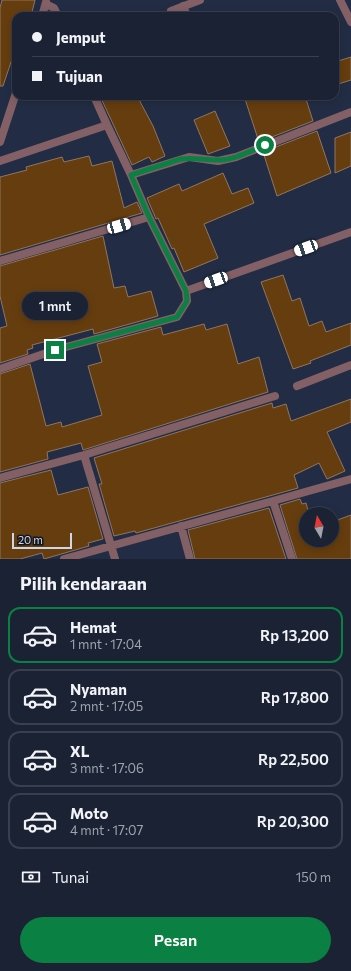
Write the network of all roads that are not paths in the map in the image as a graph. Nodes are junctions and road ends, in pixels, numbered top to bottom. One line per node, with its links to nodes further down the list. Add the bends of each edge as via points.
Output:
1 (200, 0): 4 (street)
2 (340, 0): 8 (street)
3 (46, 3): 6 (street)
4 (183, 6): 5 (street); 7 (street)
5 (170, 11)
6 (56, 12)
7 (185, 12)
8 (351, 22)
9 (14, 100): 13 (street)
10 (96, 100): 12 (street)
11 (351, 112): 15 (street, via 236,157 218,161 189,157)
12 (107, 125): 14 (street); 15 (street)
13 (0, 142)
14 (0, 161)
15 (131, 175): 16 (street)
16 (149, 217): 18 (street); 19 (street)
17 (351, 232): 19 (street)
18 (0, 261)
19 (186, 291): 21 (street, via 187,301 177,317 55,350)
20 (351, 365): 22 (street)
21 (0, 369)
22 (296, 386)
23 (274, 396): 24 (street)
24 (84, 455): 25 (street); 29 (street)
25 (0, 478)
26 (351, 479): 27 (street)
27 (273, 501): 28 (street); 33 (street)
28 (181, 526): 29 (street); 32 (street)
29 (111, 546): 30 (street); 31 (street)
30 (64, 559)
31 (115, 559)
32 (190, 559)
33 (292, 559)

